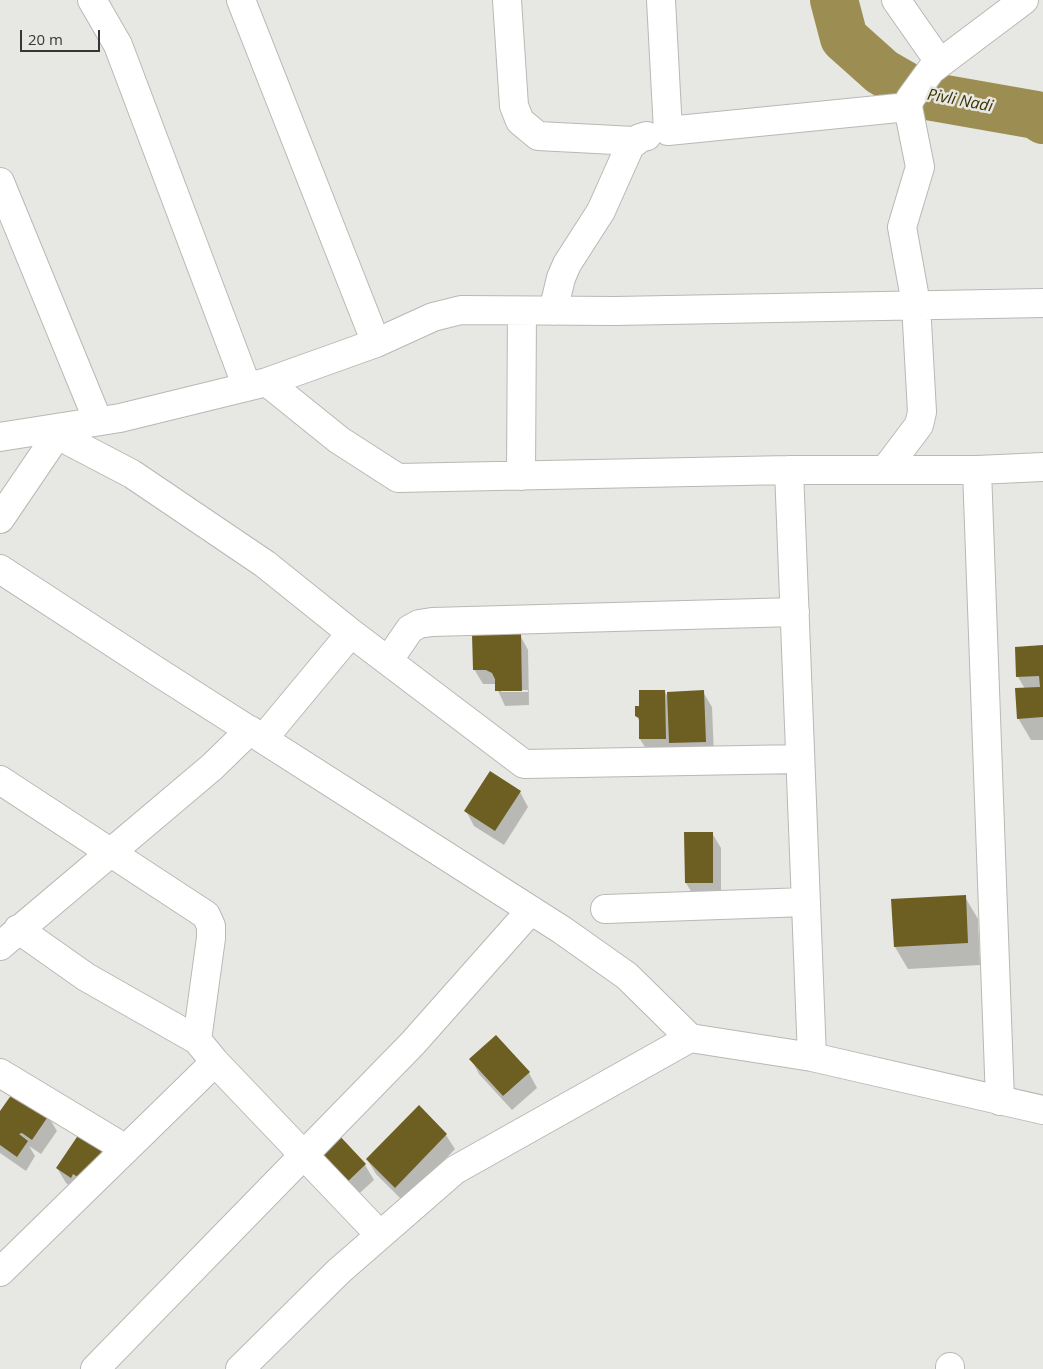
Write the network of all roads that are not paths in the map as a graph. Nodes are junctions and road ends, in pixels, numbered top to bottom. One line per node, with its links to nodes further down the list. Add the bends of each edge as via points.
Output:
1 (92, 0): 17 (street, via 118,45)
2 (241, 0): 16 (street)
3 (507, 0): 10 (street, via 514,106 520,122 538,136)
4 (661, 0): 9 (street)
5 (896, 0): 7 (street)
6 (1024, 0): 7 (street)
7 (936, 67): 8 (street)
8 (911, 100): 9 (street); 12 (street, via 920,167 902,227)
9 (668, 131): 10 (street)
10 (634, 142): 15 (street, via 601,212 567,264)
11 (0, 182): 18 (street)
12 (916, 304): 13 (street); 15 (street); 23 (street, via 922,412 919,425)
13 (1043, 304)
14 (522, 311): 15 (street); 16 (street, via 461,310 433,317); 25 (street)
15 (553, 311)
16 (376, 344): 17 (street)
17 (257, 384): 18 (street); 25 (street, via 398,478)
18 (98, 421): 19 (street)
19 (52, 432): 20 (street); 26 (street); 29 (street, via 132,474 266,564)
20 (0, 437)
21 (1043, 466): 24 (street)
22 (789, 470): 23 (street); 25 (street); 28 (street)
23 (884, 470): 24 (street)
24 (977, 470): 44 (street)
25 (521, 476)
26 (0, 519)
27 (0, 569): 31 (street)
28 (794, 612): 30 (street, via 432,622 410,629); 32 (street)
29 (351, 633): 30 (street); 31 (street)
30 (388, 661): 32 (street, via 524,764)
31 (257, 735): 34 (street, via 212,767); 37 (street)
32 (800, 759): 35 (street)
33 (0, 780): 34 (street)
34 (110, 853): 38 (street); 40 (street, via 206,916 211,926)
35 (806, 902): 36 (street); 41 (street)
36 (605, 909)
37 (531, 910): 39 (street, via 627,976); 47 (street, via 413,1043)
38 (9, 937): 40 (street)
39 (690, 1038): 41 (street); 48 (street, via 455,1170)
40 (197, 1040): 42 (street)
41 (812, 1057): 44 (street)
42 (215, 1062): 46 (street); 47 (street)
43 (0, 1073): 46 (street)
44 (1000, 1101): 45 (street)
45 (1043, 1110)
46 (126, 1149): 49 (street)
47 (304, 1154): 48 (street); 50 (street)
48 (380, 1235): 51 (street)
49 (0, 1272)
50 (95, 1369)
51 (240, 1369)

